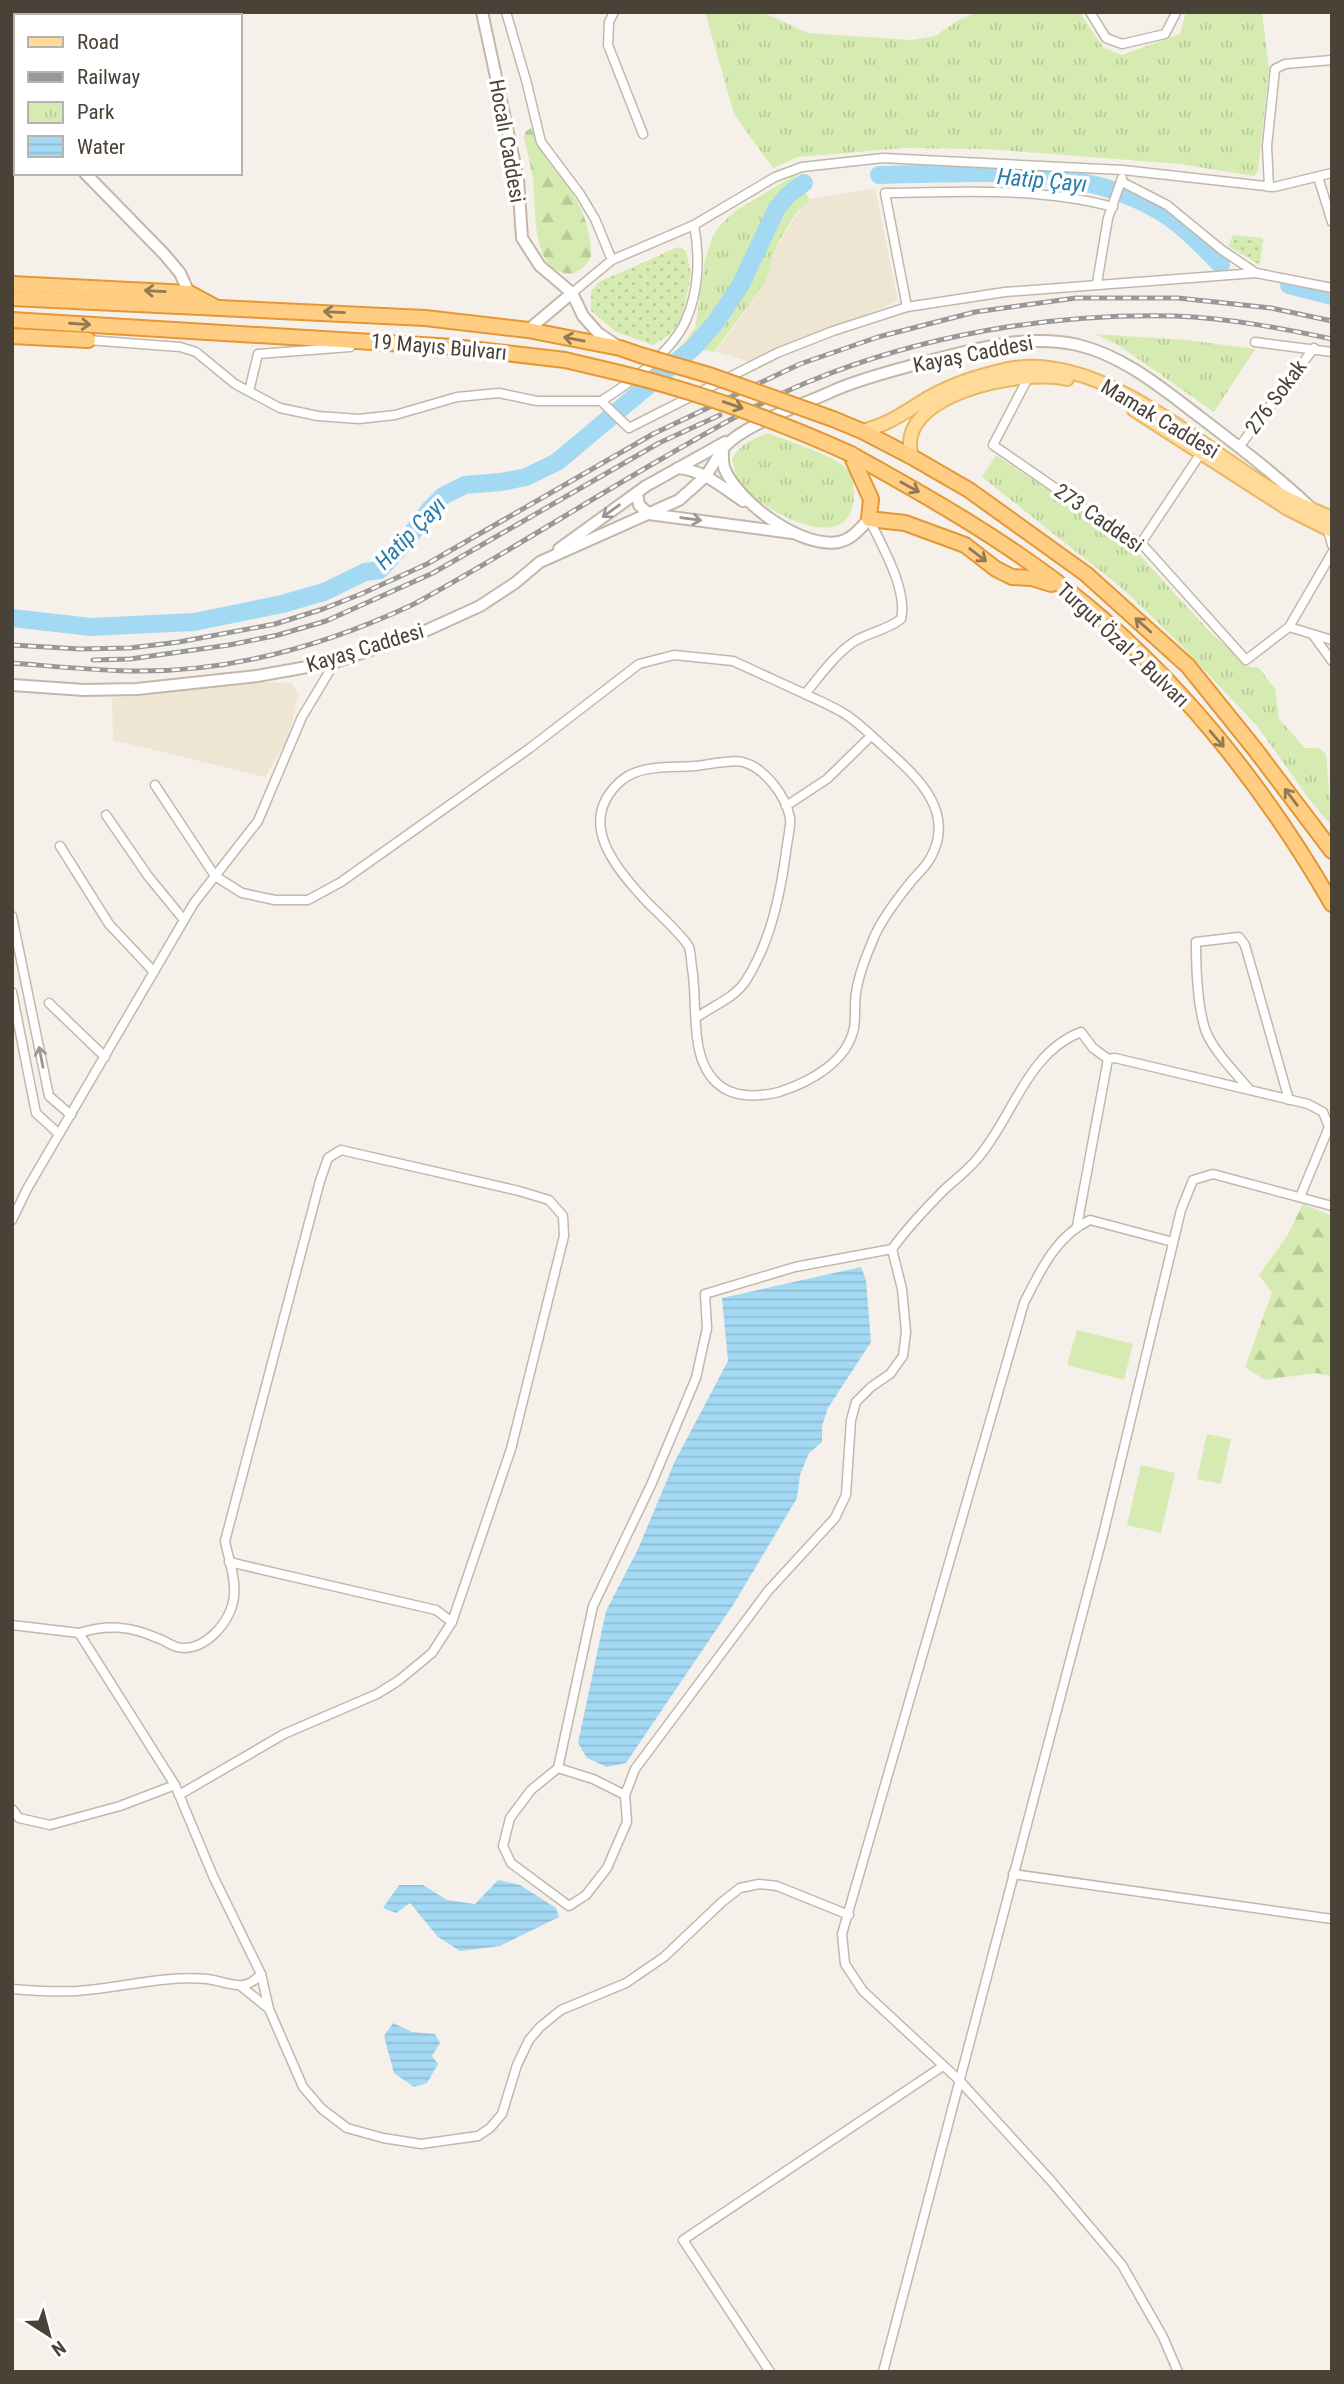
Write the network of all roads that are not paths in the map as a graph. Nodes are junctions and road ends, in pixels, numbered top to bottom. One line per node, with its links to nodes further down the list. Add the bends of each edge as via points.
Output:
1 (482, 12): 23 (street, Hocalı Caddesi, via 518,179 522,238 540,266)
2 (506, 12): 17 (street, via 541,142 580,194)
3 (614, 12): 7 (street, via 608,45)
4 (1090, 12): 5 (street, via 1106,38 1122,44 1165,34)
5 (1175, 12)
6 (1332, 60): 13 (street, via 1284,64 1275,69 1267,146)
7 (643, 134)
8 (1123, 170): 12 (street); 13 (street); 16 (street, via 883,158 840,162 802,167 775,177)
9 (1332, 173): 11 (street)
10 (87, 175): 22 (street, via 180,273)
11 (1318, 177): 13 (street); 15 (street)
12 (1121, 185): 14 (street); 18 (street, via 1167,205)
13 (1269, 187)
14 (1114, 203): 19 (street); 25 (street, via 1036,195 885,193)
15 (1332, 222)
16 (694, 225): 17 (street); 38 (street, via 698,246 695,285 686,321 669,346 622,389)
17 (612, 260): 23 (street)
18 (1256, 273): 19 (street); 21 (street)
19 (1097, 283): 25 (street)
20 (12, 284): 22 (highway, 19 Mayıs Bulvarı, one-way to 20)
21 (1332, 288)
22 (189, 293): 26 (highway, 19 Mayıs Bulvarı)
23 (572, 293): 28 (street); 33 (street, Hocalı Caddesi, via 583,316)
24 (12, 298): 26 (highway, 19 Mayıs Bulvarı)
25 (907, 307): 38 (street, via 777,353 629,428)
26 (219, 310): 28 (highway, 19 Mayıs Bulvarı, one-way to 26, via 425,318)
27 (12, 320): 31 (highway, 19 Mayıs Bulvarı, one-way to 31)
28 (528, 330): 33 (highway, 19 Mayıs Bulvarı, one-way to 28)
29 (12, 336): 30 (highway)
30 (88, 340): 37 (street, via 196,352)
31 (401, 342): 37 (street, via 258,354); 45 (highway, 19 Mayıs Bulvarı, one-way to 45, bridge, via 565,360 676,386 789,426)
32 (1255, 342): 34 (street)
33 (620, 348): 39 (highway, 19 Mayıs Bulvarı, bridge)
34 (1314, 348): 35 (street); 42 (street, 276 Sokak)
35 (1332, 352)
36 (1029, 376): 44 (main road, Mamak Caddesi, via 1055,376 1096,389); 46 (main road, Mamak Caddesi, via 976,386 935,407 912,431 908,444); 56 (street, 273 Caddesi, via 993,445)
37 (248, 391): 38 (street, via 280,408 359,419 395,415 457,397 499,393 537,401)
38 (601, 401)
39 (833, 419): 40 (highway, Turgut Özal 2 Bulvarı)
40 (862, 431): 46 (highway, Turgut Özal 2 Bulvarı); 52 (main road, Mamak Caddesi, via 890,423 974,377 1013,368 1058,368 1116,389)
41 (733, 438): 42 (street, Kayaş Caddesi, via 839,388 880,374 962,352 1041,340 1106,354); 43 (street, Kayaş Caddesi); 47 (street)
42 (1239, 447): 52 (street, Kayaş Caddesi, via 1282,480)
43 (723, 449): 48 (street, Kayaş Caddesi); 51 (street, via 724,468 734,485)
44 (1201, 453): 52 (main road, Mamak Caddesi, via 1279,504); 56 (street)
45 (851, 454): 53 (highway, via 871,499); 60 (highway, Turgut Özal 2 Bulvarı, one-way to 60, via 1005,545)
46 (912, 457): 73 (highway, Turgut Özal 2 Bulvarı, one-way to 46, via 1188,666 1086,574 969,490)
47 (678, 468): 48 (street); 49 (street)
48 (706, 476): 50 (street, Kayaş Caddesi, via 679,500); 51 (street)
49 (636, 493): 50 (street, via 639,505); 59 (street, one-way to 59)
50 (649, 514): 55 (street, one-way to 55); 59 (street, Kayaş Caddesi)
51 (763, 514): 55 (street)
52 (1311, 515): 54 (main road, Mamak Caddesi)
53 (869, 519): 55 (street, via 856,534 840,542 819,542); 60 (highway, one-way to 60, via 905,523 965,545 1012,577); 67 (street, via 888,557 904,607 901,619 856,640)
54 (1331, 525): 57 (street)
55 (799, 534)
56 (1141, 543): 61 (street, 273 Caddesi, via 1246,660)
57 (1332, 545)
58 (1332, 553): 61 (street)
59 (540, 562): 65 (street, Kayaş Caddesi, via 480,606 423,632)
60 (1066, 589): 75 (highway, Turgut Özal 2 Bulvarı, one-way to 75, via 1140,655 1227,750 1272,808)
61 (1289, 627): 62 (street)
62 (1312, 634): 63 (street); 64 (street)
63 (1332, 640)
64 (1332, 661)
65 (335, 662): 66 (street, Kayaş Caddesi, via 257,677 137,689); 74 (street, via 302,717 258,821)
66 (12, 685)
67 (805, 694): 68 (street, via 847,715); 74 (street, via 733,661 674,655 639,664 530,748 341,882 308,900 242,893)
68 (871, 736): 70 (street, via 827,779); 81 (street, via 918,778 931,796 938,841 930,860 880,924 863,965 855,995 854,1028 846,1048 839,1059 807,1080 767,1095 744,1095 725,1089 707,1072)
69 (155, 785): 74 (street)
70 (786, 806): 81 (street, via 790,819 782,880 764,948 734,995); 81 (street, via 767,776 742,761 645,769 625,778 605,798 599,816 603,842 640,894 689,947)
71 (106, 815): 77 (street)
72 (60, 846): 78 (street, via 109,923)
73 (1332, 851)
74 (215, 876): 77 (street)
75 (1332, 904)
76 (12, 916): 86 (street, one-way to 76, via 49,1096)
77 (184, 920): 78 (street)
78 (154, 972): 82 (street)
79 (12, 992): 87 (street, via 36,1113)
80 (49, 1003): 82 (street)
81 (696, 1018)
82 (105, 1056): 86 (street)
83 (1108, 1059): 84 (street); 91 (street); 93 (street, via 1081,1032 1054,1046 1034,1069 976,1160 908,1226)
84 (1250, 1090): 85 (street); 85 (street, via 1205,1031 1196,942 1238,937 1245,944)
85 (1289, 1100): 88 (street, via 1323,1112 1329,1127)
86 (71, 1115): 87 (street)
87 (59, 1134): 90 (street)
88 (1300, 1197): 89 (street); 92 (street, via 1213,1174 1193,1180)
89 (1332, 1206)
90 (12, 1220)
91 (1077, 1226): 92 (street, via 1090,1220); 104 (street, via 1043,1264 1024,1303)
92 (1173, 1242): 103 (street, via 1103,1535)
93 (892, 1249): 98 (street, via 795,1267 705,1294 707,1328 696,1378 593,1606); 100 (street, via 903,1300 903,1356 890,1374 856,1402 846,1495 835,1518 768,1591 702,1677 635,1769)
94 (229, 1562): 95 (street, via 436,1610); 95 (street, via 225,1541 328,1158 341,1150 519,1191 549,1200 563,1216 564,1236 511,1449); 97 (street, via 234,1595 224,1624 192,1648 118,1626)
95 (452, 1622): 101 (street, via 432,1653 398,1681 284,1734)
96 (12, 1625): 97 (street)
97 (79, 1633): 99 (street)
98 (558, 1768): 100 (street); 100 (street, via 531,1790 510,1818 503,1846 512,1863 569,1906 586,1895 607,1868 627,1822)
99 (175, 1785): 101 (street); 102 (street, via 50,1825 19,1818)
100 (625, 1795)
101 (180, 1796): 106 (street)
102 (12, 1809)
103 (1013, 1874): 105 (street); 111 (street)
104 (849, 1915): 109 (street, via 777,1886 740,1888 664,1957 626,1983 561,2010 540,2026 517,2065 502,2114 478,2136 421,2144 347,2128 303,2087); 110 (street, via 842,1934 845,1964 863,1991)
105 (1332, 1919)
106 (261, 1974): 107 (street); 109 (street)
107 (242, 1987): 108 (street, via 188,1978 78,1991); 109 (street)
108 (12, 1989)
109 (269, 2009)
110 (943, 2066): 111 (street); 112 (street, via 683,2240)
111 (959, 2080): 113 (street); 114 (street, via 1122,2265)
112 (769, 2372)
113 (883, 2372)
114 (1178, 2372)

